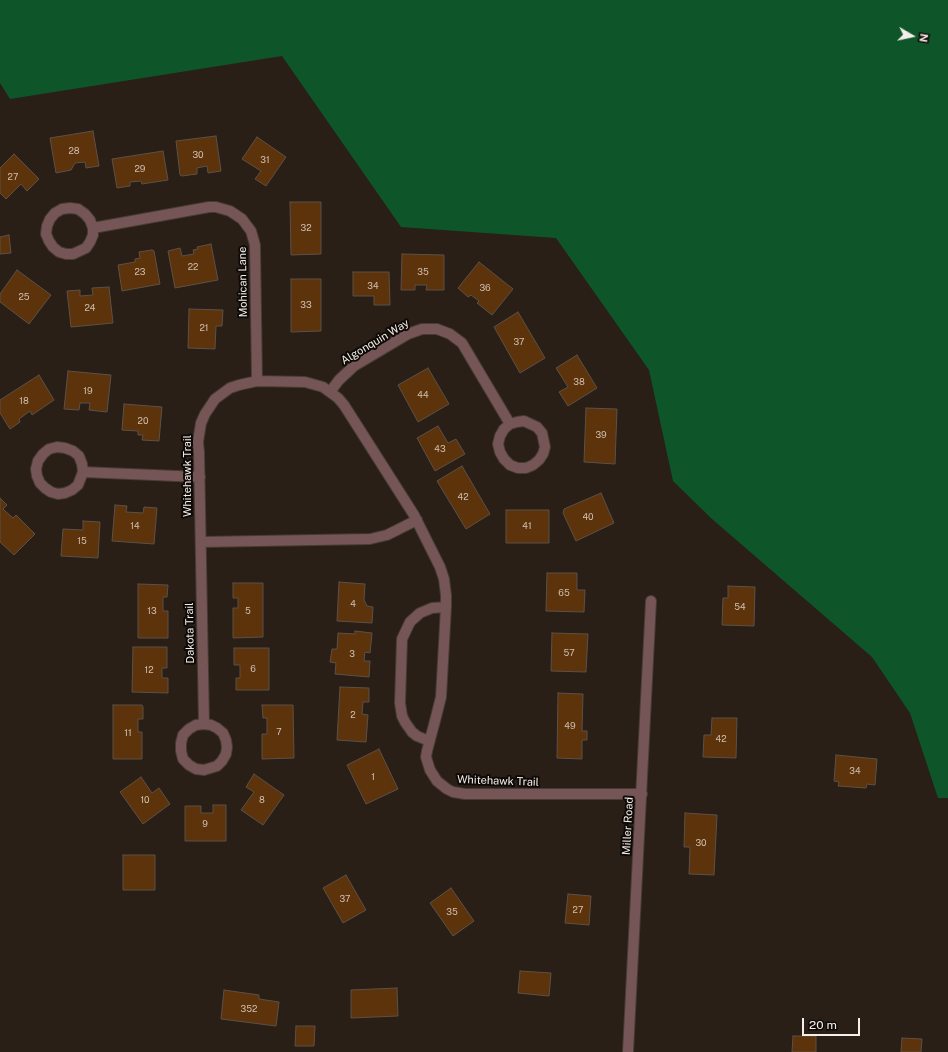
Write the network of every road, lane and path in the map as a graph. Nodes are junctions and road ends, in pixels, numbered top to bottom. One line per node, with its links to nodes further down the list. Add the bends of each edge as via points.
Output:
1 (93, 228): 1 (street, via 93,235 86,248 73,254 59,252 46,234 50,219 62,209 78,209 90,220); 2 (street, Mohican Lane, via 209,207 230,211 242,219 251,231 255,245)
2 (257, 381): 3 (street, Whitehawk Trail, via 305,382 323,387); 6 (street, Whitehawk Trail, via 230,388 209,406 199,432)
3 (330, 392): 4 (street, Algonquin Way, via 354,366 408,334 422,329 436,329 450,334 462,343); 7 (street, Whitehawk Trail, via 344,405)
4 (510, 424): 4 (street, via 524,421 537,427 542,433 545,447 543,454 533,465 518,468 510,465 502,456 498,444 504,429)
5 (83, 472): 5 (street, via 78,485 72,490 58,494 45,488 37,476 36,469 43,454 57,447 69,449 79,456); 6 (street)
6 (200, 477): 8 (street, Whitehawk Trail)
7 (417, 520): 8 (street, via 387,535 370,539); 10 (street, Whitehawk Trail, via 440,567 444,579)
8 (201, 542): 11 (street, Dakota Trail)
9 (651, 600): 13 (street, Miller Road)
10 (446, 607): 12 (street, Whitehawk Trail, via 441,697); 12 (street, via 432,608 420,613 410,622 402,639 402,716 412,732)
11 (204, 724): 11 (street, via 211,725 223,733 227,747 222,761 217,766 204,770 189,765 181,751 183,735 188,729)
12 (429, 741): 13 (street, Whitehawk Trail, via 426,758 430,770 437,781 452,792)
13 (642, 794): 14 (street, Miller Road)
14 (628, 1052)

